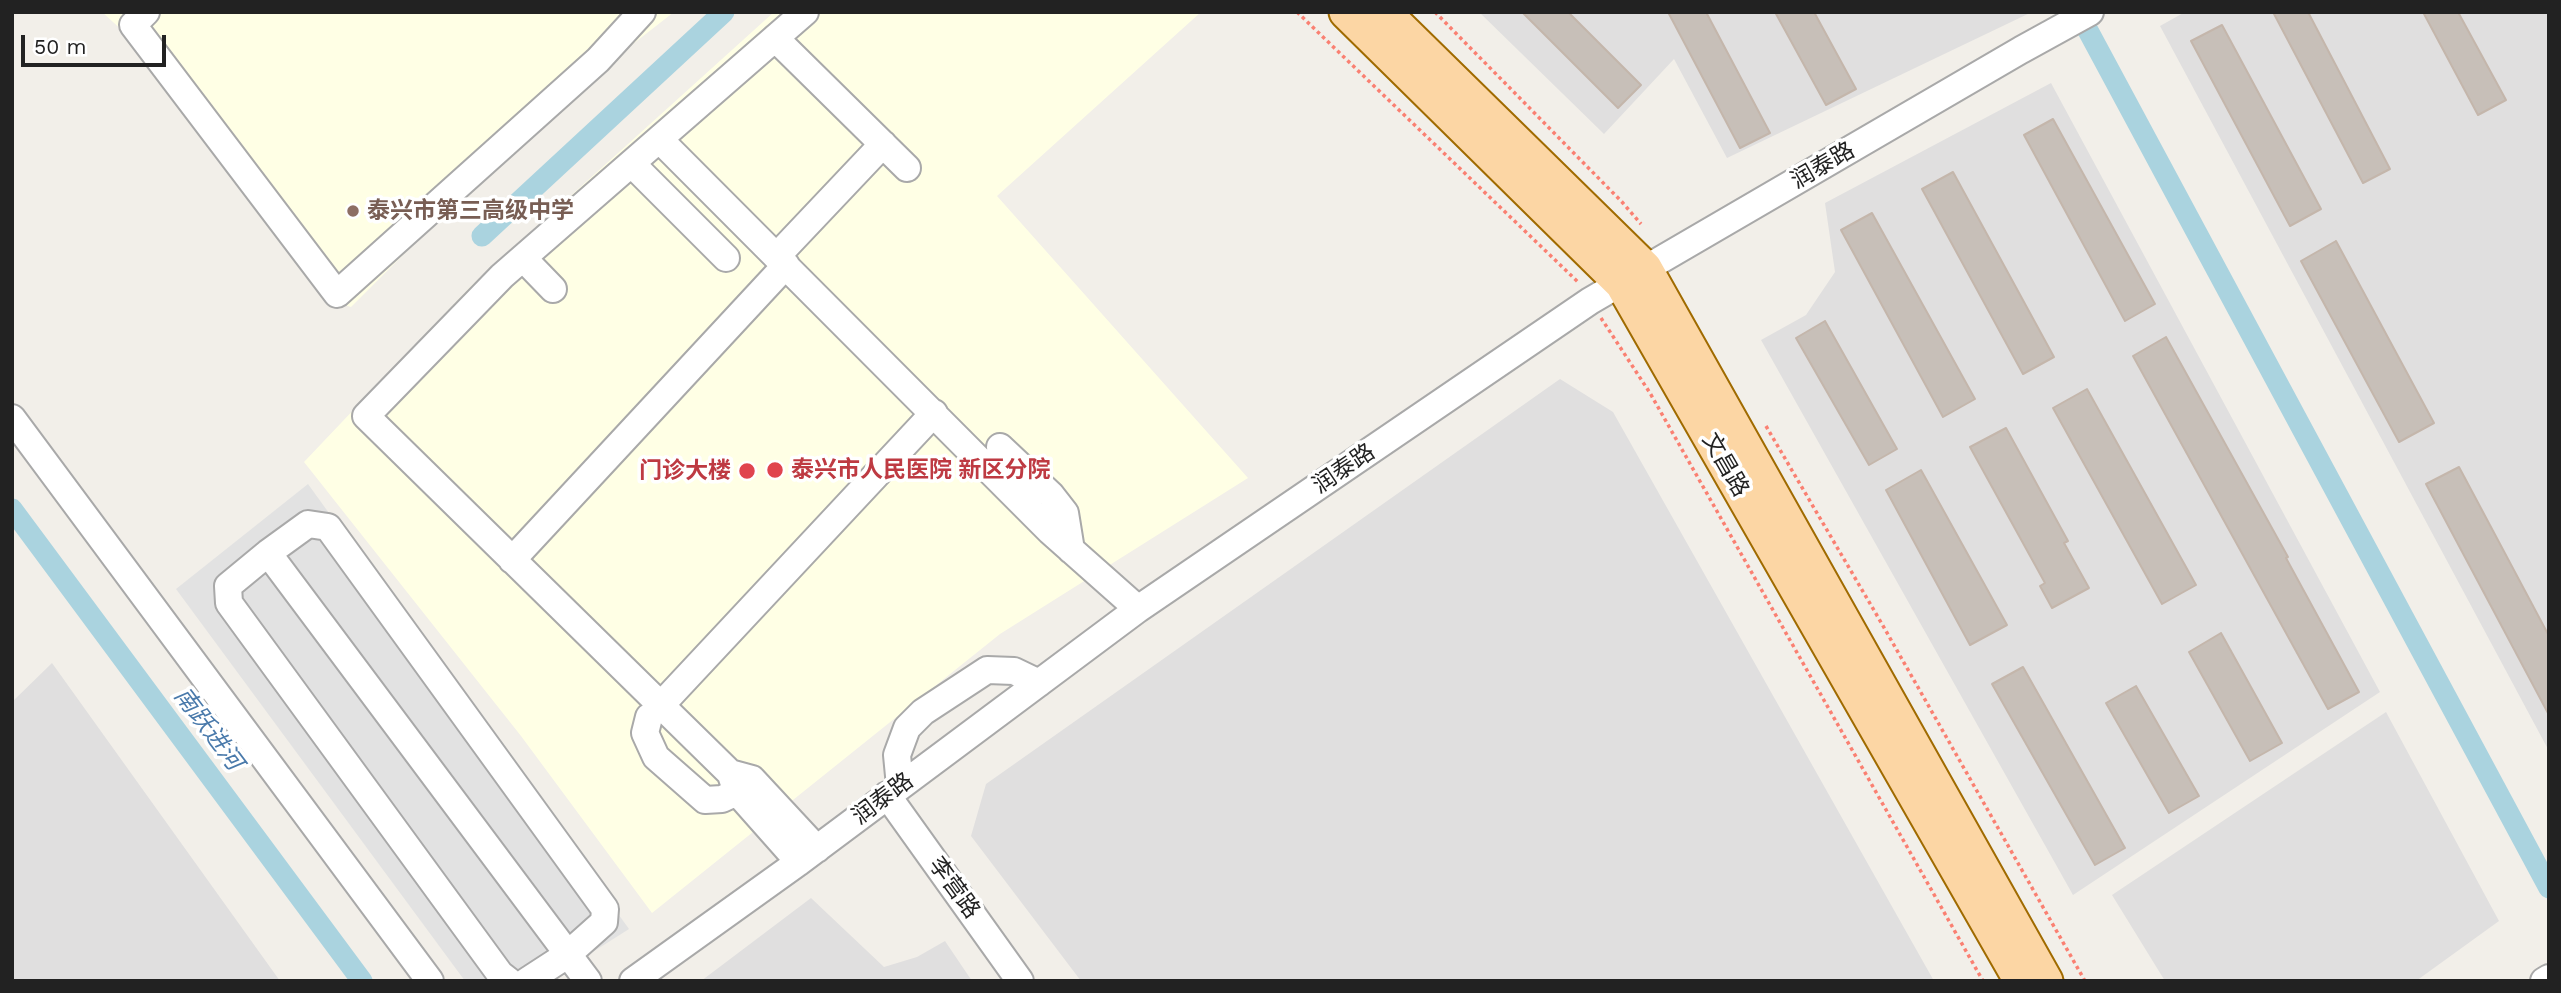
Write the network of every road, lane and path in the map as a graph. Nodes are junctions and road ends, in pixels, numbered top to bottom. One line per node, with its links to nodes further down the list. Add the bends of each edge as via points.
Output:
1 (146, 12): 2 (street, via 133,25 337,294 598,60)
2 (642, 12)
3 (804, 12): 8 (street)
4 (1297, 12): 18 (path, via 1577,281)
5 (1346, 12): 16 (main road, 文昌路)
6 (1384, 12): 16 (main road, 文昌路)
7 (2090, 12): 16 (street, 润泰路)
8 (775, 38): 9 (street); 10 (street)
9 (660, 140): 11 (street); 15 (street)
10 (883, 145): 12 (street); 15 (street)
11 (632, 164): 13 (street); 14 (street)
12 (907, 168)
13 (523, 258): 17 (street); 24 (street, via 366,416)
14 (726, 258)
15 (782, 261): 19 (street); 24 (street)
16 (1634, 276): 18 (street, 润泰路); 40 (main road, 文昌路); 41 (main road, 文昌路)
17 (553, 289)
18 (1590, 301): 25 (street, 润泰路); 39 (path, via 1650,394)
19 (934, 413): 22 (street); 27 (street)
20 (12, 418): 33 (street)
21 (1000, 447): 22 (street, via 1065,513)
22 (1071, 550): 25 (street)
23 (268, 552): 31 (street); 31 (street, via 308,524 328,527 605,909 604,922); 34 (street, via 228,586 229,603)
24 (512, 560): 27 (street)
25 (1138, 609): 26 (street, 润泰路)
26 (1039, 682): 29 (street, 润泰路); 29 (street, via 1014,671 987,670 923,712 907,728 897,755)
27 (655, 711): 28 (street); 28 (street, via 645,733 656,757 692,790 705,800 722,799)
28 (740, 781): 30 (street)
29 (893, 791): 30 (street, 润泰路); 38 (street, 李营路)
30 (808, 855): 37 (street, 润泰路)
31 (567, 956): 35 (street); 36 (street)
32 (2549, 978): 42 (street)
33 (430, 981)
34 (509, 981)
35 (527, 981)
36 (588, 981)
37 (634, 981)
38 (1020, 981)
39 (1983, 981)
40 (2021, 981)
41 (2046, 981)
42 (2544, 981)

